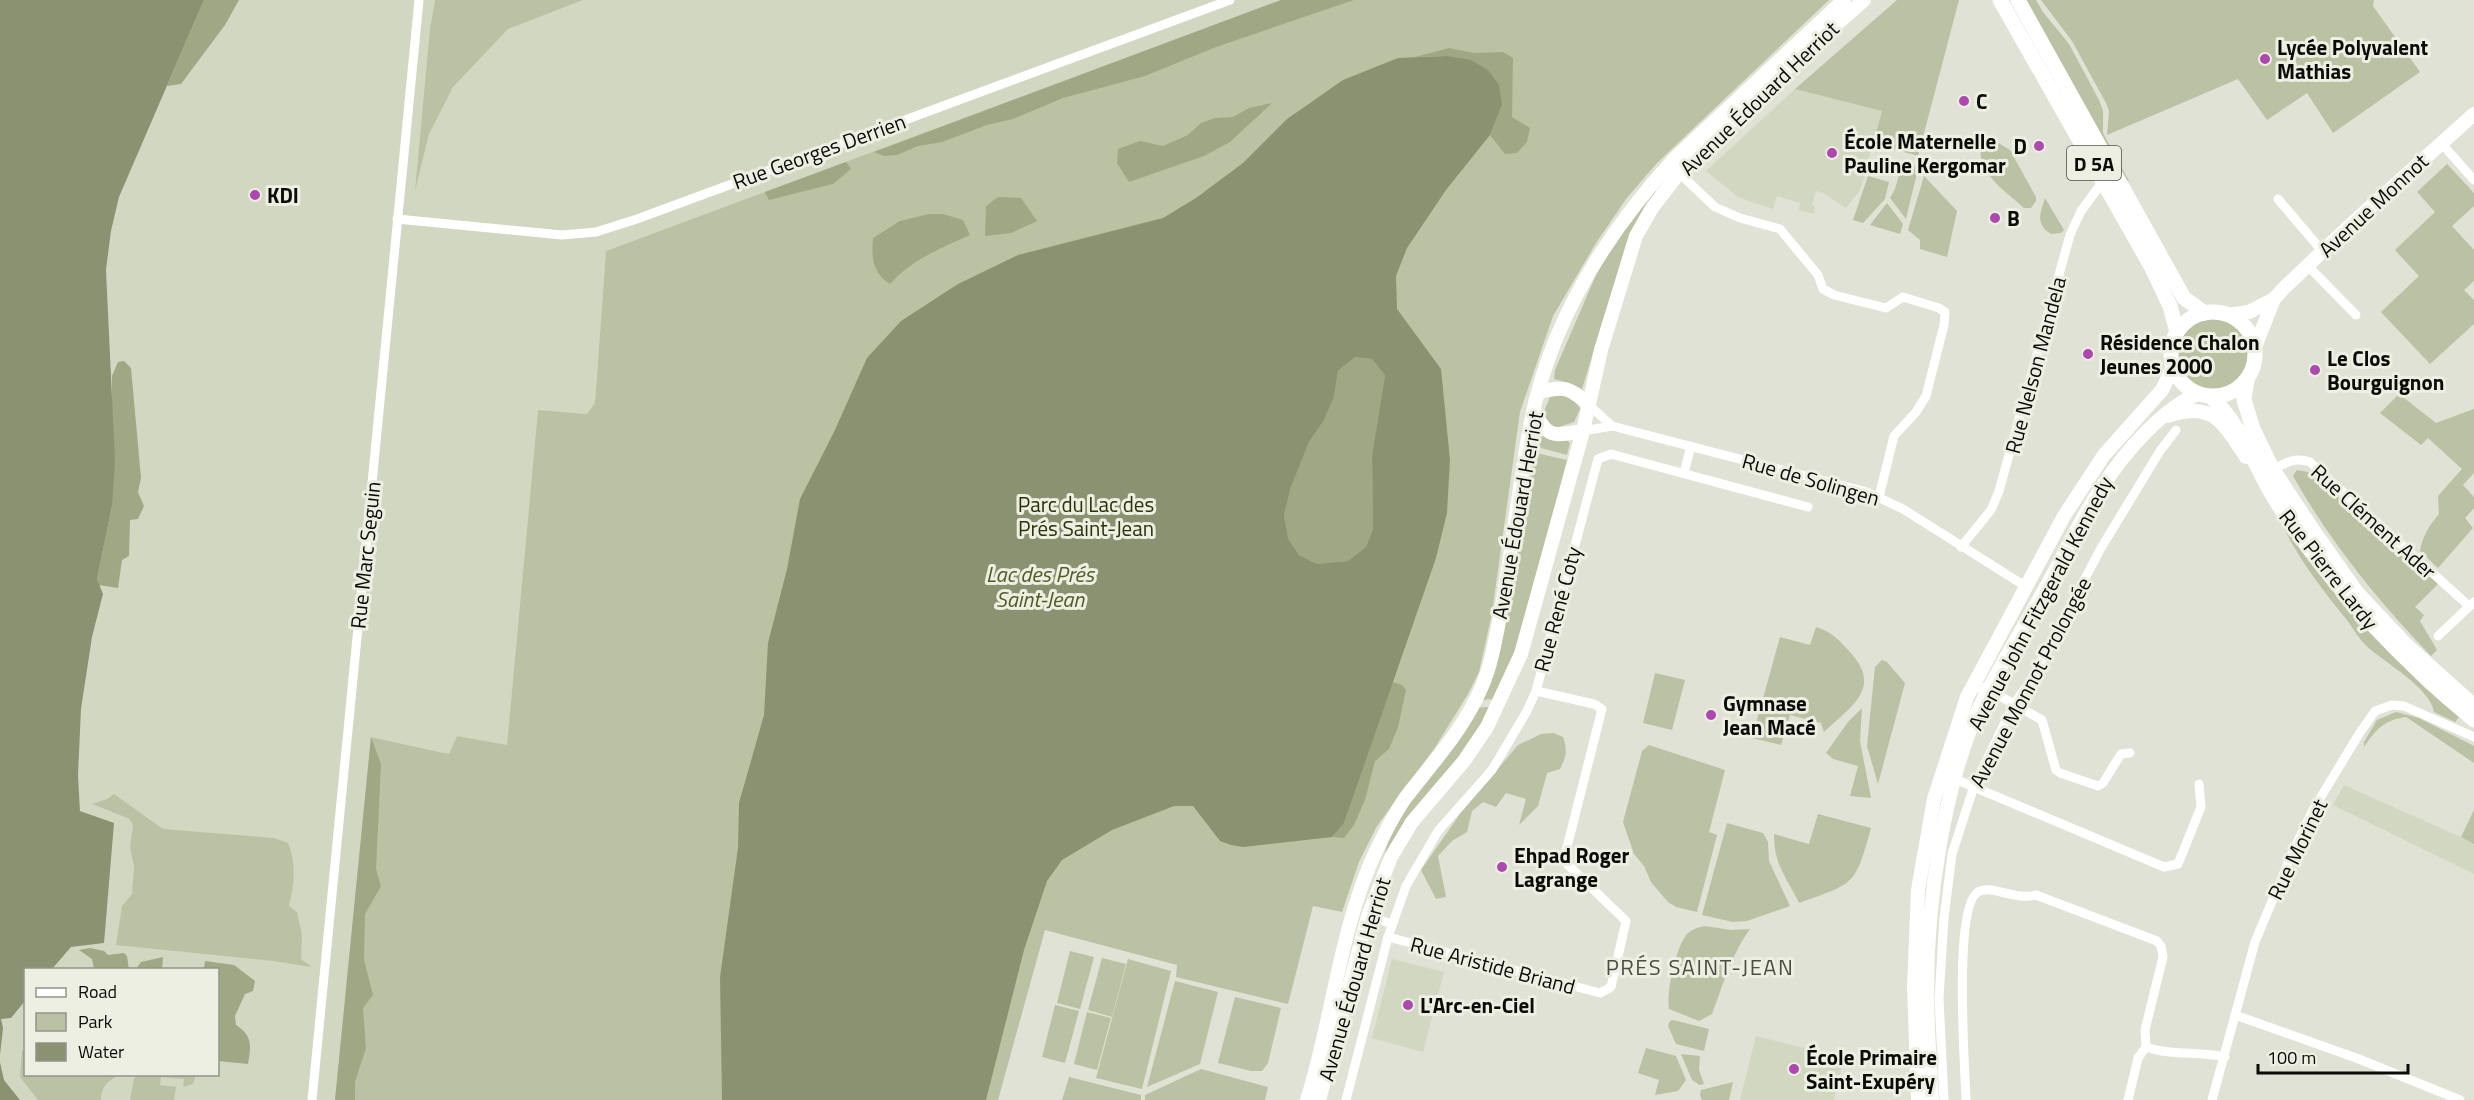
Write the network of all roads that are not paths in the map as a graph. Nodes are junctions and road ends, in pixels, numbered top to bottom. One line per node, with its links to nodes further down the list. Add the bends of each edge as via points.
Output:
1 (1230, 0): 13 (street, Rue Georges Derrien, via 596,232 550,235)
2 (1844, 0): 24 (main road, Avenue Édouard Herriot, via 1676,157 1631,208 1561,325)
3 (1864, 0): 9 (main road, Avenue Édouard Herriot, via 1767,86)
4 (2001, 0): 10 (main road, D 5A)
5 (2018, 0): 17 (main road, D 5A, via 2184,298)
6 (418, 5): 13 (street, Rue Marc Seguin)
7 (2474, 114): 8 (main road, Avenue Monnot)
8 (2441, 143): 11 (street); 14 (main road, Avenue Monnot)
9 (1679, 173): 26 (main road, Avenue Édouard Herriot, via 1636,236 1601,350); 35 (street, via 1715,207 1780,229 1818,275 1823,289 1834,295 1886,308 1903,297 1945,312 1926,396 1894,436)
10 (2104, 180): 20 (main road, D 5A, via 2152,268); 38 (street, Rue Nelson Mandela, via 2081,211 2070,235 1999,491 1991,510)
11 (2474, 180)
12 (2278, 199): 14 (street)
13 (397, 219): 58 (street, Rue Marc Seguin)
14 (2323, 252): 15 (main road, Avenue Monnot)
15 (2308, 266): 16 (main road, Avenue Monnot); 19 (street)
16 (2274, 299): 18 (main road, via 2249,312); 21 (main road)
17 (2205, 313): 18 (main road); 20 (main road, via 2194,316)
18 (2228, 315): 21 (main road, via 2249,331)
19 (2355, 315)
20 (2177, 332): 22 (main road, via 2171,348)
21 (2255, 347): 23 (main road)
22 (2173, 367): 25 (main road, via 2180,381); 39 (main road, Avenue John Fitzgerald Kennedy, via 2162,390 2104,455)
23 (2247, 380): 25 (main road, via 2227,394); 33 (main road, Rue Pierre Lardy, via 2245,407)
24 (1539, 392): 26 (main road, via 1564,388); 27 (main road, Avenue Édouard Herriot)
25 (2205, 395): 28 (main road, Avenue John Fitzgerald Kennedy, via 2182,401); 36 (main road, Rue Pierre Lardy, via 2229,414)
26 (1589, 405): 29 (street, Rue de Solingen); 31 (main road, Avenue Édouard Herriot)
27 (1534, 410): 31 (main road, via 1549,434); 59 (main road, Avenue Édouard Herriot, via 1504,592 1483,685 1448,747 1393,817 1364,879 1347,932)
28 (2160, 418): 36 (main road, via 2190,410 2221,420); 42 (main road, Avenue John Fitzgerald Kennedy, via 2126,452 2096,493)
29 (1612, 426): 31 (street, Rue de Solingen); 32 (street, Rue de Solingen)
30 (2176, 430): 44 (street, Avenue Monnot Prolongée, via 2101,548 2033,677)
31 (1582, 431): 52 (main road, Avenue Édouard Herriot, via 1521,654 1510,680 1476,744 1391,857)
32 (1691, 446): 34 (street); 35 (street, Rue de Solingen)
33 (2273, 470): 40 (street, Rue Clément Ader, via 2290,459 2310,462); 45 (main road, Rue Pierre Lardy, via 2357,593 2405,644)
34 (1684, 473): 37 (street, Rue René Coty); 43 (street, Rue René Coty, via 1611,454 1598,459)
35 (1879, 497): 38 (street, Rue de Solingen)
36 (2275, 500): 46 (main road, Rue Pierre Lardy, via 2333,581 2369,623)
37 (1808, 507)
38 (1961, 547): 39 (street, Rue de Solingen)
39 (2025, 586): 42 (main road, Avenue John Fitzgerald Kennedy, via 1982,669)
40 (2471, 604): 41 (street)
41 (2438, 636)
42 (1982, 689): 44 (street); 49 (main road, Avenue John Fitzgerald Kennedy); 62 (main road, Avenue John Fitzgerald Kennedy, via 1967,697 1937,788 1918,890 1914,986)
43 (1536, 691): 53 (street, Rue René Coty, via 1491,770 1438,831 1406,886); 54 (street, Rue Aristide Briand, via 1602,709 1565,855 1568,865 1626,921 1611,987 1600,993)
44 (2014, 704): 48 (street, via 2042,720 2060,773 2098,786 2121,754); 51 (street, Avenue Monnot Prolongée)
45 (2474, 706)
46 (2474, 720)
47 (2474, 737): 55 (street, Rue Morinet, via 2403,706 2375,711 2313,810 2289,859 2255,942)
48 (2130, 753)
49 (1955, 779): 51 (street); 63 (main road, Avenue John Fitzgerald Kennedy, via 1939,851 1928,958)
50 (2199, 784): 51 (street, via 2201,807 2178,864 2164,867)
51 (1974, 786): 64 (street, Avenue Monnot Prolongée, via 1952,854 1944,918 1939,998)
52 (1368, 916): 53 (street); 60 (main road, Avenue Édouard Herriot)
53 (1392, 924): 54 (street, Rue René Coty)
54 (1389, 938): 61 (street, Rue René Coty)
55 (2235, 1015): 57 (street, Rue Morinet); 68 (street)
56 (2146, 1047): 57 (street); 65 (street, via 2145,1030 2163,957 2157,941 2036,895 2023,898 1981,890 1969,904 1961,968); 66 (street, via 2138,1058)
57 (2224, 1057): 67 (street, Rue Morinet)
58 (312, 1100)
59 (1307, 1100)
60 (1319, 1100)
61 (1346, 1100)
62 (1918, 1100)
63 (1932, 1100)
64 (1944, 1100)
65 (1966, 1100)
66 (2128, 1100)
67 (2212, 1100)
68 (2460, 1100)

